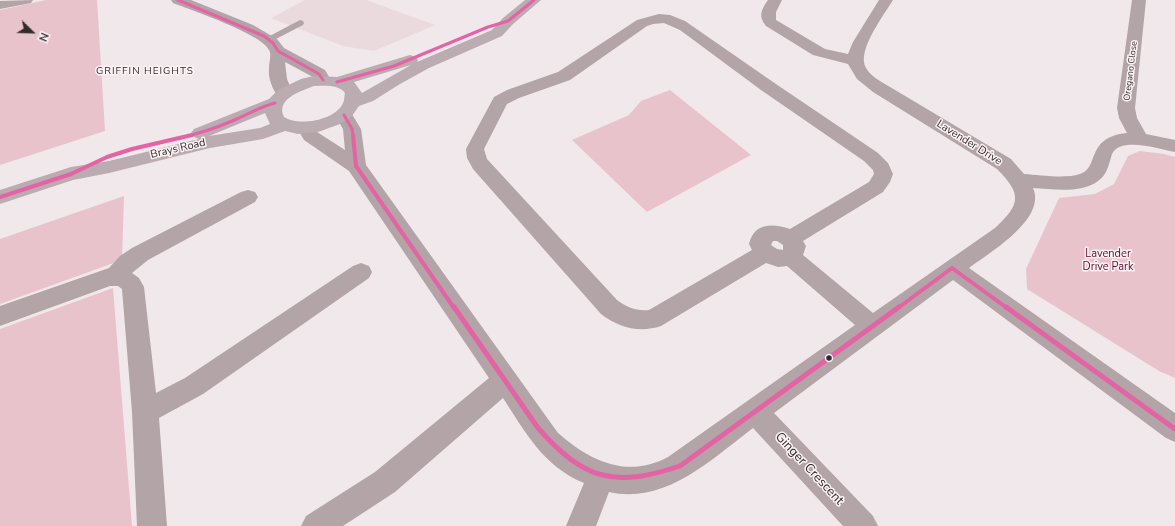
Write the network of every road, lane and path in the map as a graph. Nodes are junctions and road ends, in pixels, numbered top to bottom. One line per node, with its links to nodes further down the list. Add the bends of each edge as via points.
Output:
1 (26, 0): 7 (street)
2 (178, 0): 10 (street)
3 (534, 0): 8 (main road)
4 (774, 0): 11 (street, via 767,14 771,24 819,52)
5 (886, 0): 11 (street, via 860,42)
6 (1139, 0): 17 (street, Oregano Close, via 1126,108 1128,118)
7 (0, 5)
8 (508, 21): 12 (main road, via 394,66); 14 (main road, via 486,40 423,65)
9 (300, 23): 10 (lane)
10 (274, 45): 12 (street); 13 (street)
11 (855, 60): 21 (street, Lavender Drive, via 859,72 870,82 995,158)
12 (330, 81): 13 (main road, Brays Road, via 302,84); 14 (main road, via 351,89 354,95)
13 (280, 98): 15 (main road, via 273,109 278,121); 20 (main road, Brays Road, via 203,132 107,157)
14 (349, 108): 16 (main road, via 327,124); 19 (street, Lavender Drive)
15 (284, 125): 16 (main road); 20 (main road, Brays Road, via 263,133 210,142)
16 (306, 128): 19 (street, Lavender Drive, via 310,136)
17 (1140, 139): 18 (street); 21 (street, via 1112,143 1106,148 1098,170 1086,180)
18 (1175, 146)
19 (356, 166): 30 (street, Lavender Drive)
20 (72, 174): 22 (main road, Brays Road)
21 (1020, 181): 25 (street, Lavender Drive, via 1026,198 1022,214 1015,223)
22 (0, 197)
23 (248, 197): 27 (street, via 140,254 128,262)
24 (790, 248): 24 (street, via 780,233 765,235 760,245 765,253 653,319 629,320 609,307 478,161 475,149 496,108 505,98 564,76 642,23 656,19 671,20 685,27 871,157 882,168 884,176 876,186); 29 (street)
25 (952, 268): 29 (street, Lavender Drive); 33 (street)
26 (361, 272): 32 (street, via 194,386)
27 (115, 277): 28 (street, via 102,279); 32 (street, via 127,280 133,287)
28 (0, 316)
29 (872, 326): 31 (street, Lavender Drive)
30 (506, 380): 34 (street, Lavender Drive, via 548,442 570,461); 36 (street, via 386,482)
31 (755, 411): 34 (street, Lavender Drive, via 691,458 663,474 629,479); 38 (street, Ginger Crescent)
32 (144, 412): 35 (street)
33 (1175, 429)
34 (600, 476): 37 (street)
35 (152, 526)
36 (316, 526)
37 (581, 526)
38 (863, 526)

